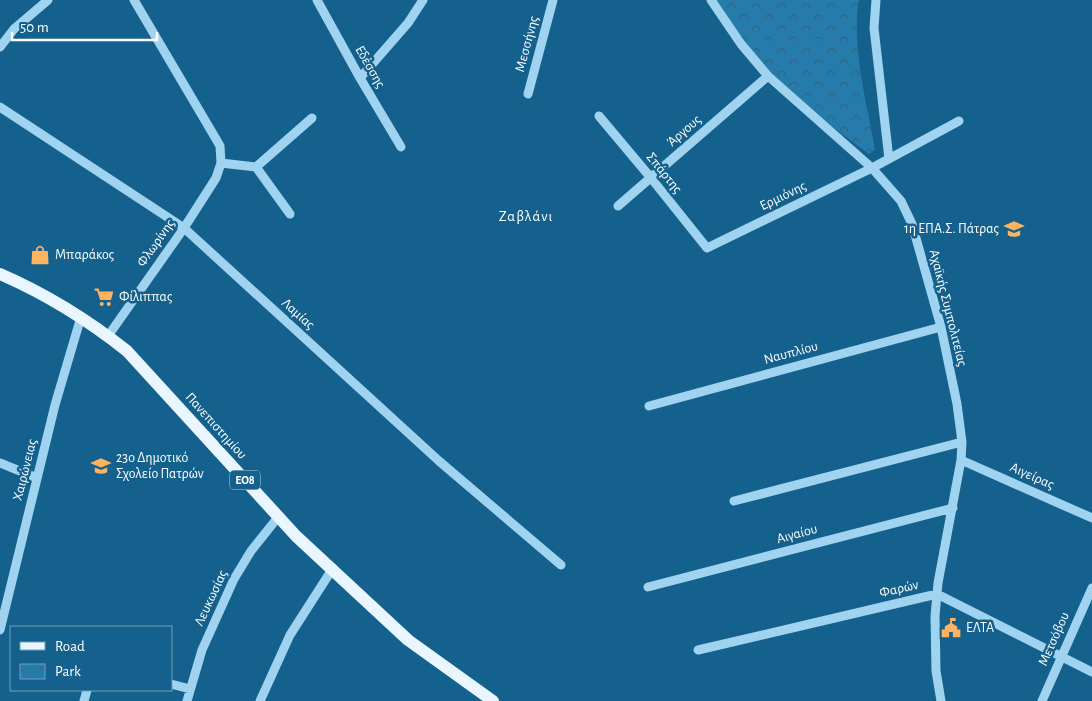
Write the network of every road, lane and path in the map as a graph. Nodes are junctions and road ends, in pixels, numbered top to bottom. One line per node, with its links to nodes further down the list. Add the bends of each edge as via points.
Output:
1 (48, 0): 8 (street, via 14,29)
2 (134, 0): 18 (street, via 216,138)
3 (316, 0): 10 (street, Εδέσσης)
4 (423, 0): 10 (street, via 408,23)
5 (552, 0): 11 (street, Μεσσήνης)
6 (711, 0): 9 (street, Αχαϊκής Συμπολιτείας)
7 (876, 0): 17 (street, via 874,28)
8 (0, 47)
9 (768, 76): 20 (street, Αχαϊκής Συμπολιτείας); 21 (street, Άργους)
10 (360, 78): 16 (street, Εδέσσης)
11 (528, 94)
12 (0, 107): 24 (street, Λαμίας)
13 (599, 116): 21 (street, Σπάρτης)
14 (312, 118): 19 (street)
15 (959, 121): 17 (street, Ερμιόνης)
16 (401, 147)
17 (889, 159): 20 (street, Ερμιόνης)
18 (221, 162): 19 (street); 24 (street, Φλωρίνης, via 216,178)
19 (256, 167): 23 (street)
20 (872, 168): 25 (street, Ερμιόνης); 28 (street, Αχαϊκής Συμπολιτείας, via 901,201 912,224)
21 (652, 178): 22 (street, Άργους); 25 (street, Σπάρτης)
22 (618, 206)
23 (290, 214)
24 (184, 228): 29 (street, Φλωρίνης); 39 (street, Λαμίας, via 439,461)
25 (707, 248)
26 (0, 274): 27 (main road, Πανεπιστημίου / ΕΟ8)
27 (81, 317): 29 (main road, Πανεπιστημίου / ΕΟ8); 34 (street, Χαιρώνειας)
28 (941, 327): 30 (street, Ναυπλίου); 31 (street, Αχαϊκής Συμπολιτείας)
29 (108, 336): 37 (main road, Πανεπιστημίου / ΕΟ8, via 136,361)
30 (649, 406)
31 (962, 442): 32 (street, Αχαϊκής Συμπολιτείας); 35 (street)
32 (961, 460): 36 (street, Αχαϊκής Συμπολιτείας); 38 (street, Αιγείρας)
33 (0, 463): 34 (street)
34 (37, 478): 44 (street, Χαιρώνειας)
35 (734, 501)
36 (953, 508): 41 (street, Αιγαίου); 43 (street, Αχαϊκής Συμπολιτείας)
37 (278, 516): 40 (main road, Πανεπιστημίου / ΕΟ8); 49 (street, Λευκωσίας, via 236,574 206,641)
38 (1092, 518)
39 (561, 565)
40 (333, 568): 50 (main road, Πανεπιστημίου / ΕΟ8, via 408,640); 53 (street, via 290,635)
41 (648, 587)
42 (1092, 588): 46 (street, Μετσόβου)
43 (936, 594): 45 (street, Φαρών); 46 (street, Φαρών); 51 (street, Αχαϊκής Συμπολιτείας, via 934,616)
44 (0, 630)
45 (698, 650)
46 (1061, 656): 47 (street, Φαρών); 54 (street, Μετσόβου)
47 (1092, 672)
48 (172, 684): 49 (street)
49 (190, 689): 52 (street, Λευκωσίας)
50 (490, 699)
51 (939, 700)
52 (187, 701)
53 (260, 701)
54 (1042, 701)

